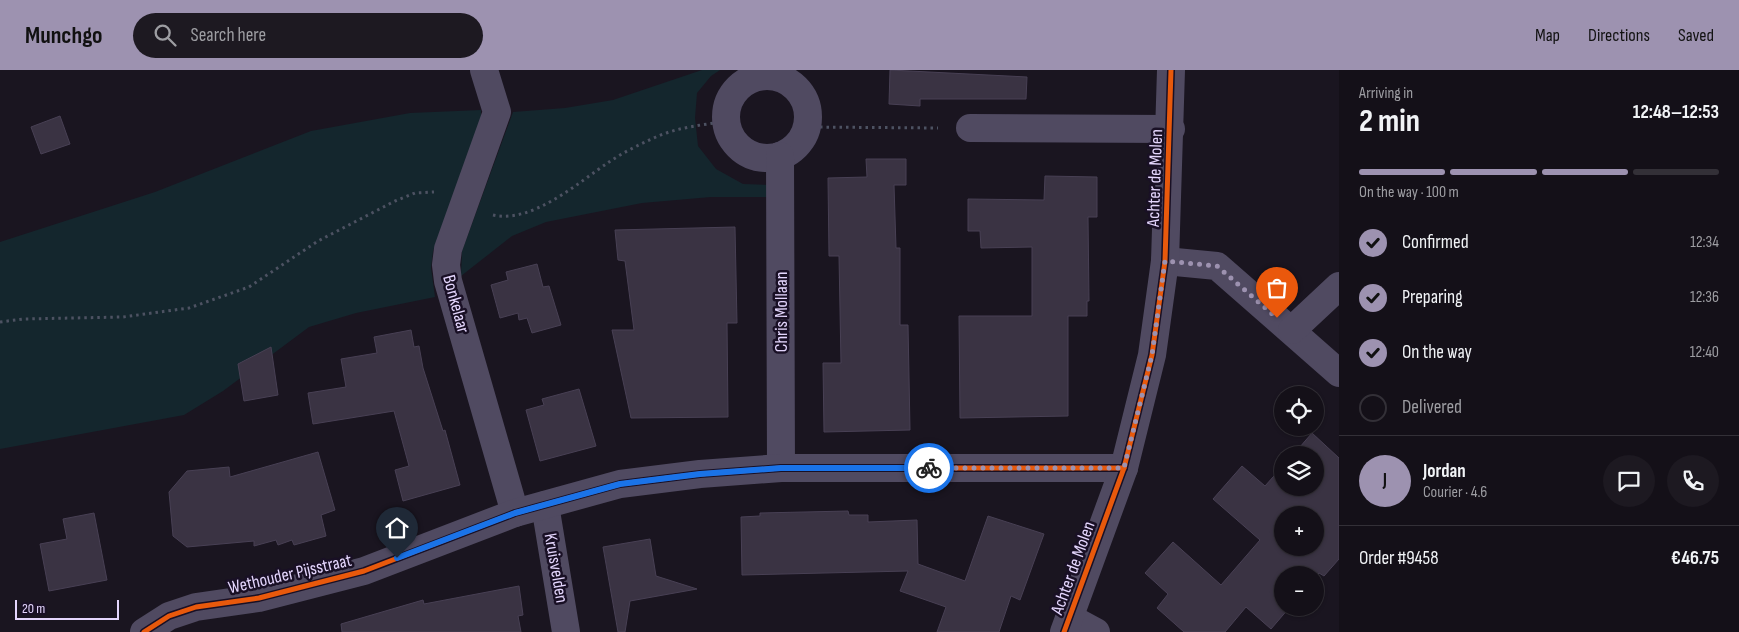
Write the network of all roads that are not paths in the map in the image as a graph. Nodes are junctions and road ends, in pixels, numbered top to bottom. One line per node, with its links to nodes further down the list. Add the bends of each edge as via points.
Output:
1 (484, 70): 15 (street, Bonkelaar, via 498,112 448,249 447,273)
2 (806, 70): 4 (street)
3 (1171, 70): 6 (street, Achter de Molen)
4 (806, 115): 7 (street, via 800,140 792,150); 7 (street, via 799,92 789,82 776,77 762,76 749,80 729,100 727,121 733,140 753,156)
5 (970, 128): 6 (street)
6 (1171, 129): 8 (street, Achter de Molen)
7 (780, 156): 12 (street, Chris Mollaan)
8 (1165, 261): 10 (street, via 1217,266); 13 (street, Achter de Molen, via 1152,355)
9 (1339, 286): 10 (street)
10 (1292, 330): 11 (street)
11 (1339, 372)
12 (781, 468): 13 (street, Wethouder Pijsstraat); 14 (street, Wethouder Pijsstraat, via 620,484)
13 (1124, 468): 16 (street, Achter de Molen)
14 (545, 505): 15 (street, Wethouder Pijsstraat); 18 (street, Kruisvelden)
15 (515, 513): 17 (street, Wethouder Pijsstraat, via 364,571 259,598 196,607 169,616)
16 (1067, 625): 19 (street)
17 (144, 632)
18 (566, 632)
19 (1096, 632)

